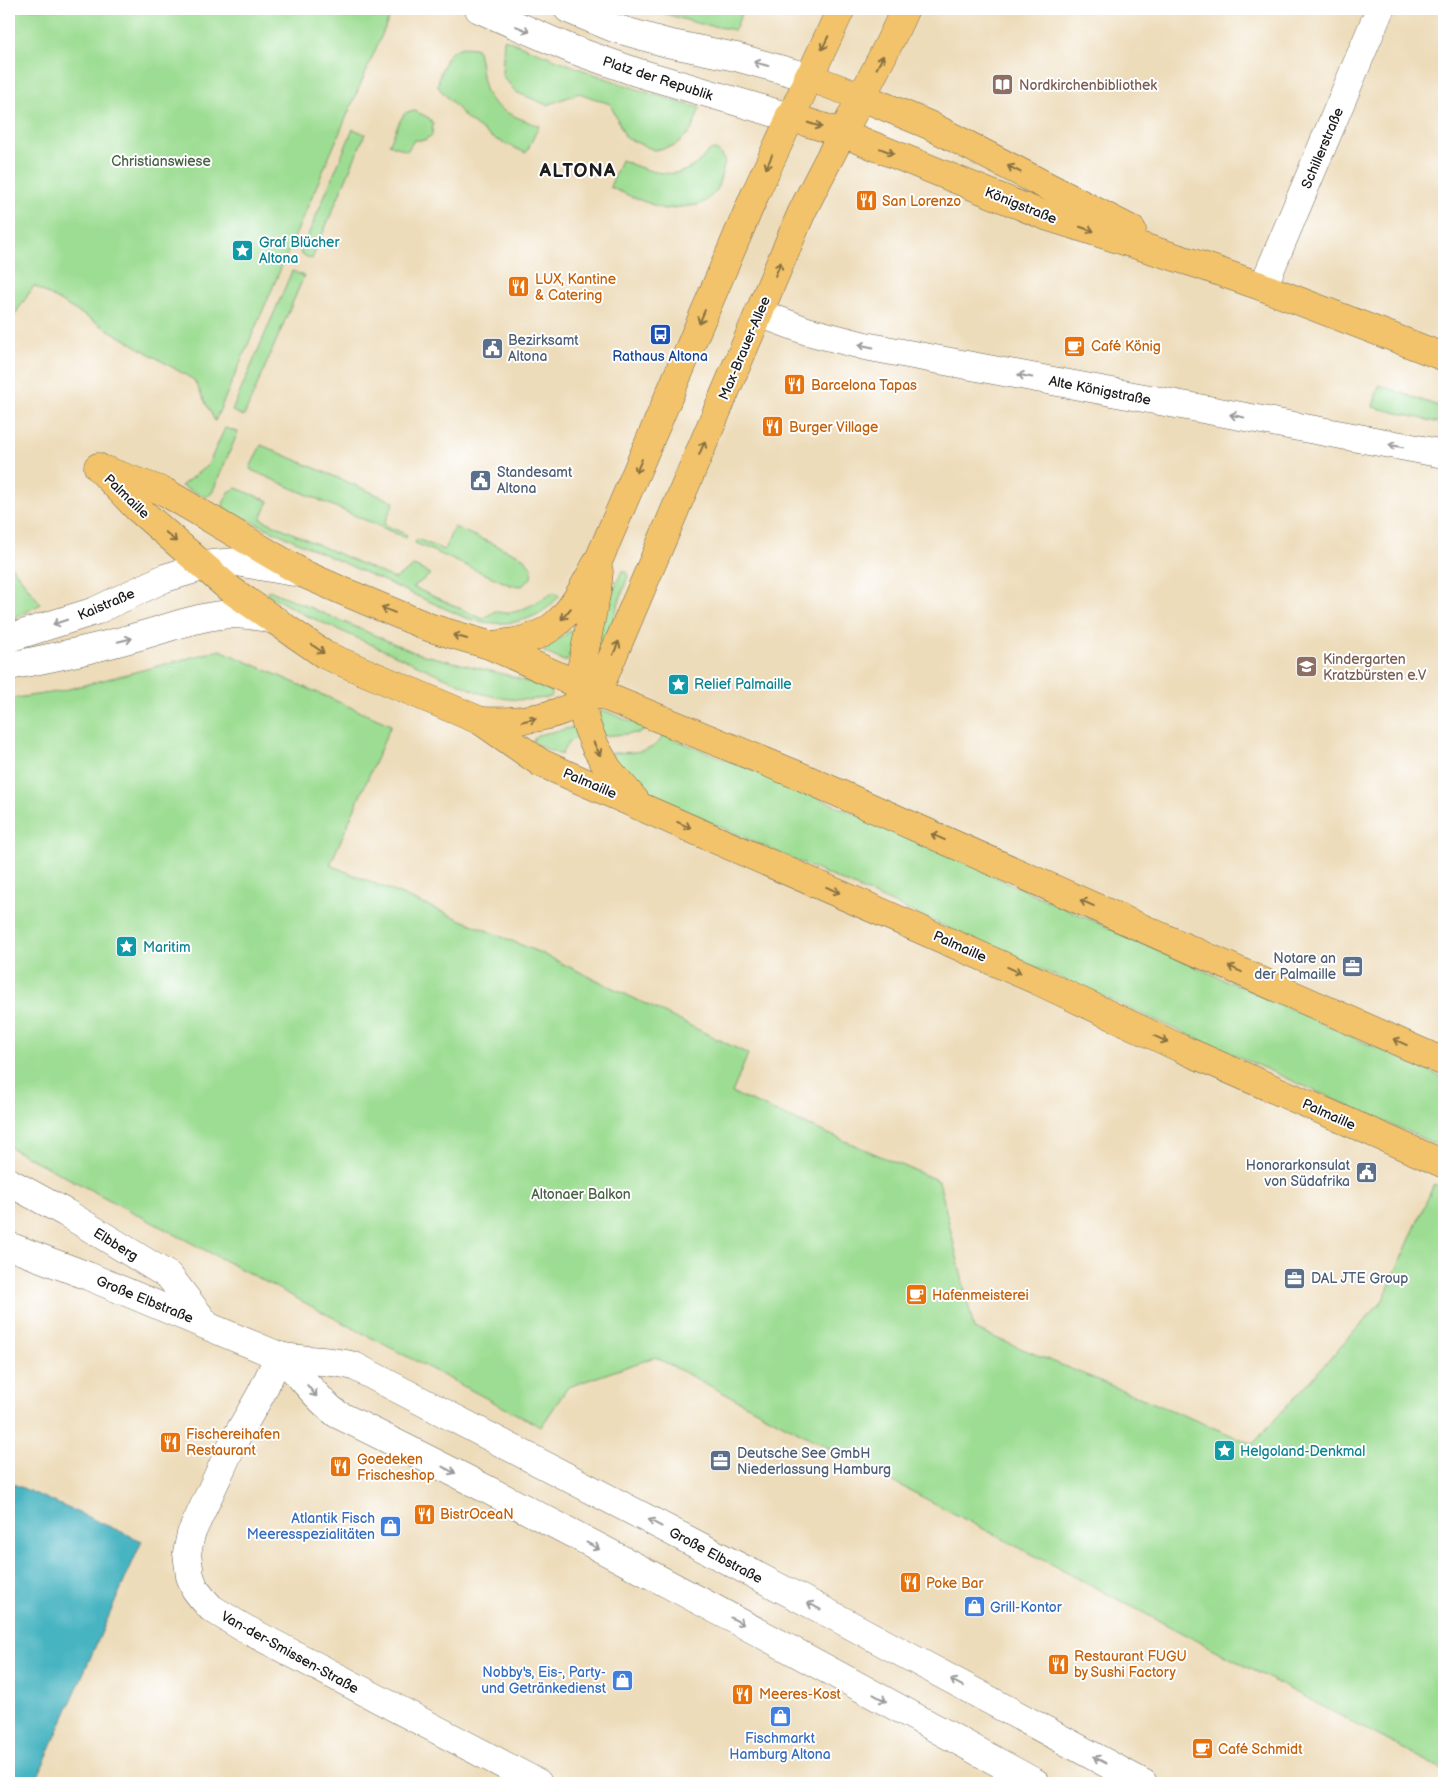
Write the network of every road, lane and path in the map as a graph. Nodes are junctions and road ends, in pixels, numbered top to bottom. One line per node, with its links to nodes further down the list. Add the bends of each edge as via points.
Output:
1 (479, 9): 8 (street, Platz der Republik, one-way to 8, via 571,49 636,72)
2 (568, 9): 6 (street, one-way to 2, via 736,56 614,28)
3 (841, 9): 6 (main road, one-way to 6)
4 (905, 9): 7 (main road, Max-Brauer-Allee, one-way to 4)
5 (1380, 9): 11 (street, Schillerstraße)
6 (808, 77): 7 (main road); 8 (main road)
7 (862, 97): 9 (main road, Max-Brauer-Allee); 10 (main road, Königstraße, one-way to 7, via 929,125)
8 (789, 117): 9 (main road, Platz der Republik, one-way to 9); 16 (main road, one-way to 16)
9 (842, 133): 10 (main road, Königstraße, one-way to 10, via 1048,217); 12 (main road, Max-Brauer-Allee, one-way to 9, via 801,214)
10 (1203, 266): 11 (main road, Königstraße)
11 (1263, 288): 13 (main road, Königstraße)
12 (759, 313): 14 (street, Alte Königstraße, one-way to 12, via 865,346 807,331); 26 (main road, Max-Brauer-Allee, one-way to 12)
13 (1444, 357)
14 (1444, 454)
15 (209, 517): 17 (street, Palmaille, via 231,541); 18 (main road, Palmaille, one-way to 18, via 165,492 98,467 136,507); 19 (main road, Palmaille)
16 (600, 557): 24 (main road, one-way to 24, via 572,607 561,620 530,639); 26 (main road)
17 (238, 562): 18 (street, Palmaille); 19 (street, Palmaille); 20 (street)
18 (203, 566): 20 (main road, Palmaille); 23 (street, Kaistraße, one-way to 23, via 165,578 95,611)
19 (304, 574): 24 (main road, Palmaille, one-way to 19, via 431,628)
20 (232, 590): 21 (street); 22 (main road, Palmaille)
21 (202, 617): 22 (street, via 239,614); 25 (street, one-way to 21, via 136,637)
22 (278, 622): 27 (main road, Palmaille, one-way to 27, via 325,655)
23 (9, 638)
24 (489, 645): 26 (main road, Palmaille)
25 (9, 666)
26 (586, 694): 27 (main road, Palmaille, one-way to 26, via 540,718); 28 (main road, one-way to 28, via 586,724 608,769); 29 (main road, Palmaille, one-way to 26, via 800,776)
27 (481, 721): 28 (main road, Palmaille, via 541,763)
28 (640, 805): 30 (main road, Palmaille, one-way to 30)
29 (1444, 1062)
30 (1444, 1164)
31 (9, 1182): 33 (street, Elbberg, via 168,1276)
32 (9, 1246): 33 (street, Große Elbstraße)
33 (207, 1325): 34 (street, Große Elbstraße)
34 (279, 1356): 35 (street, Van-der-Smissen-Straße, via 234,1441 191,1534 188,1567 195,1589 210,1608 242,1627); 36 (street, Große Elbstraße, one-way to 36, via 321,1402 337,1414 814,1661); 37 (street, Große Elbstraße, one-way to 34, via 841,1620 354,1366 337,1361 298,1361)
35 (538, 1783)
36 (1036, 1783)
37 (1143, 1783)

